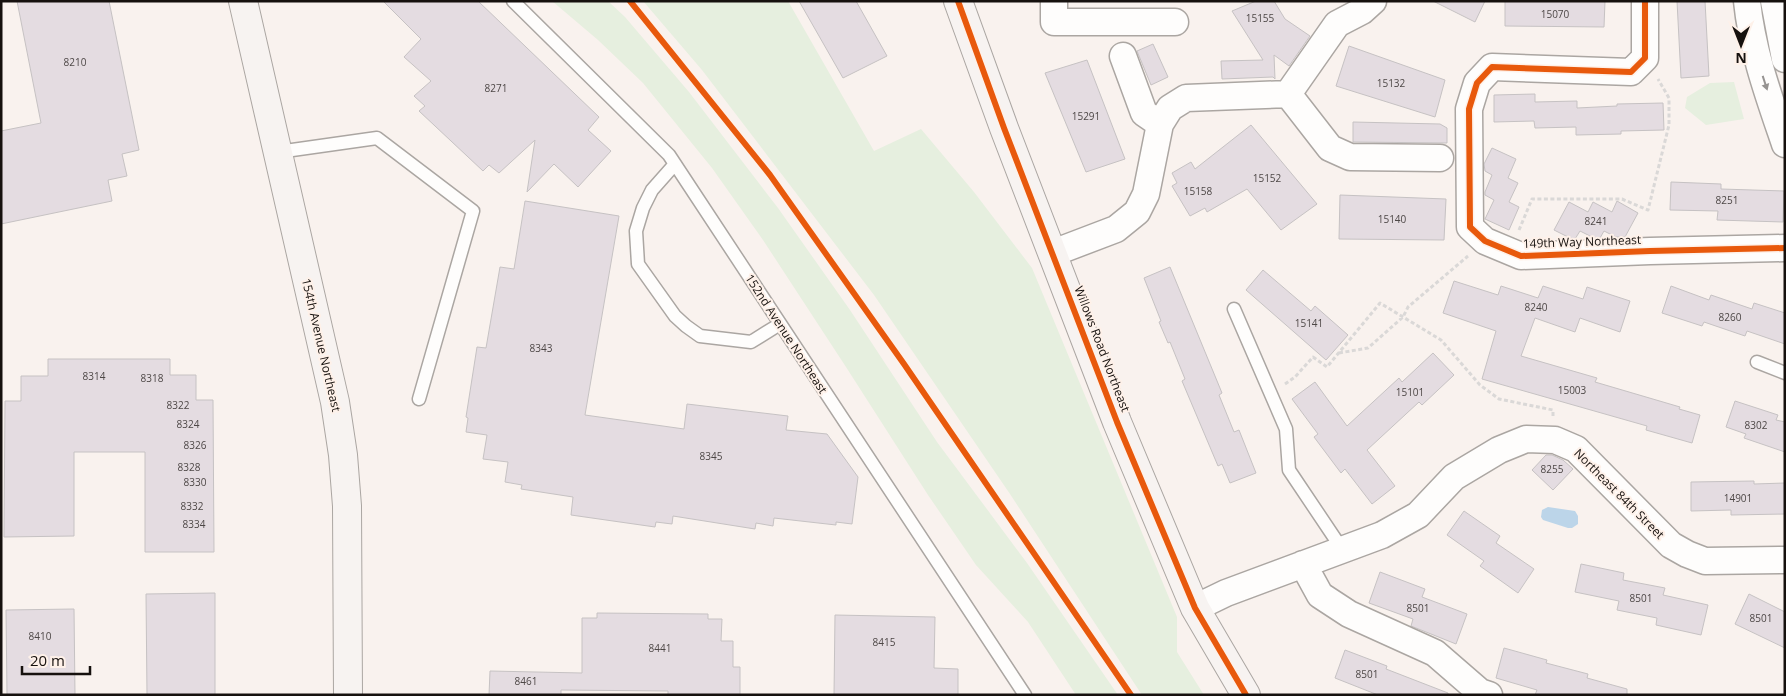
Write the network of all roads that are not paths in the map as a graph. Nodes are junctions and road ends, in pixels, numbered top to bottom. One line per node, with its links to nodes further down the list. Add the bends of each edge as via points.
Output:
1 (243, 1): 15 (street, 154th Avenue Northeast)
2 (513, 1): 17 (lane, 152nd Avenue Northeast)
3 (958, 1): 19 (street, Willows Road Northeast)
4 (1054, 1): 9 (street, via 1054,22)
5 (1373, 1): 12 (street, via 1362,11 1337,24)
6 (1645, 1): 18 (street, 149th Way Northeast, via 1645,58 1631,72 1492,67 1477,83 1470,109 1470,227 1485,241 1521,256)
7 (1747, 1): 14 (street, one-way to 14, via 1757,59)
8 (1774, 1): 11 (street)
9 (1175, 22)
10 (1122, 56): 13 (street, via 1144,113)
11 (1785, 59)
12 (1288, 94): 13 (street, via 1186,98 1170,108); 16 (street, via 1330,148 1350,157)
13 (1160, 124): 19 (street, via 1146,194 1137,212 1116,229)
14 (1785, 144)
15 (278, 152): 24 (lane, via 377,138 473,211); 29 (street, 154th Avenue Northeast, via 335,402 343,456 347,506)
16 (1440, 158)
17 (675, 164): 21 (lane, 152nd Avenue Northeast); 21 (lane, via 652,190 643,208 636,231 638,264 675,316 700,336 751,342)
18 (1785, 248)
19 (1053, 253): 28 (street, Willows Road Northeast, via 1117,422)
20 (1234, 309): 25 (lane, via 1286,429 1289,470)
21 (780, 324): 30 (lane, 152nd Avenue Northeast)
22 (1757, 362): 23 (lane)
23 (1785, 373)
24 (419, 400)
25 (1342, 549): 26 (street, Northeast 84th Street, via 1382,535 1418,515 1454,478 1499,450 1526,439 1555,440 1576,449 1671,545 1687,554 1705,561); 27 (street, Northeast 84th Street)
26 (1785, 560)
27 (1302, 564): 28 (street, Northeast 84th Street); 32 (street, via 1320,595 1348,614 1435,653 1480,692)
28 (1195, 608): 31 (street, Willows Road Northeast)
29 (348, 695)
30 (1025, 695)
31 (1246, 695)
32 (1489, 695)

